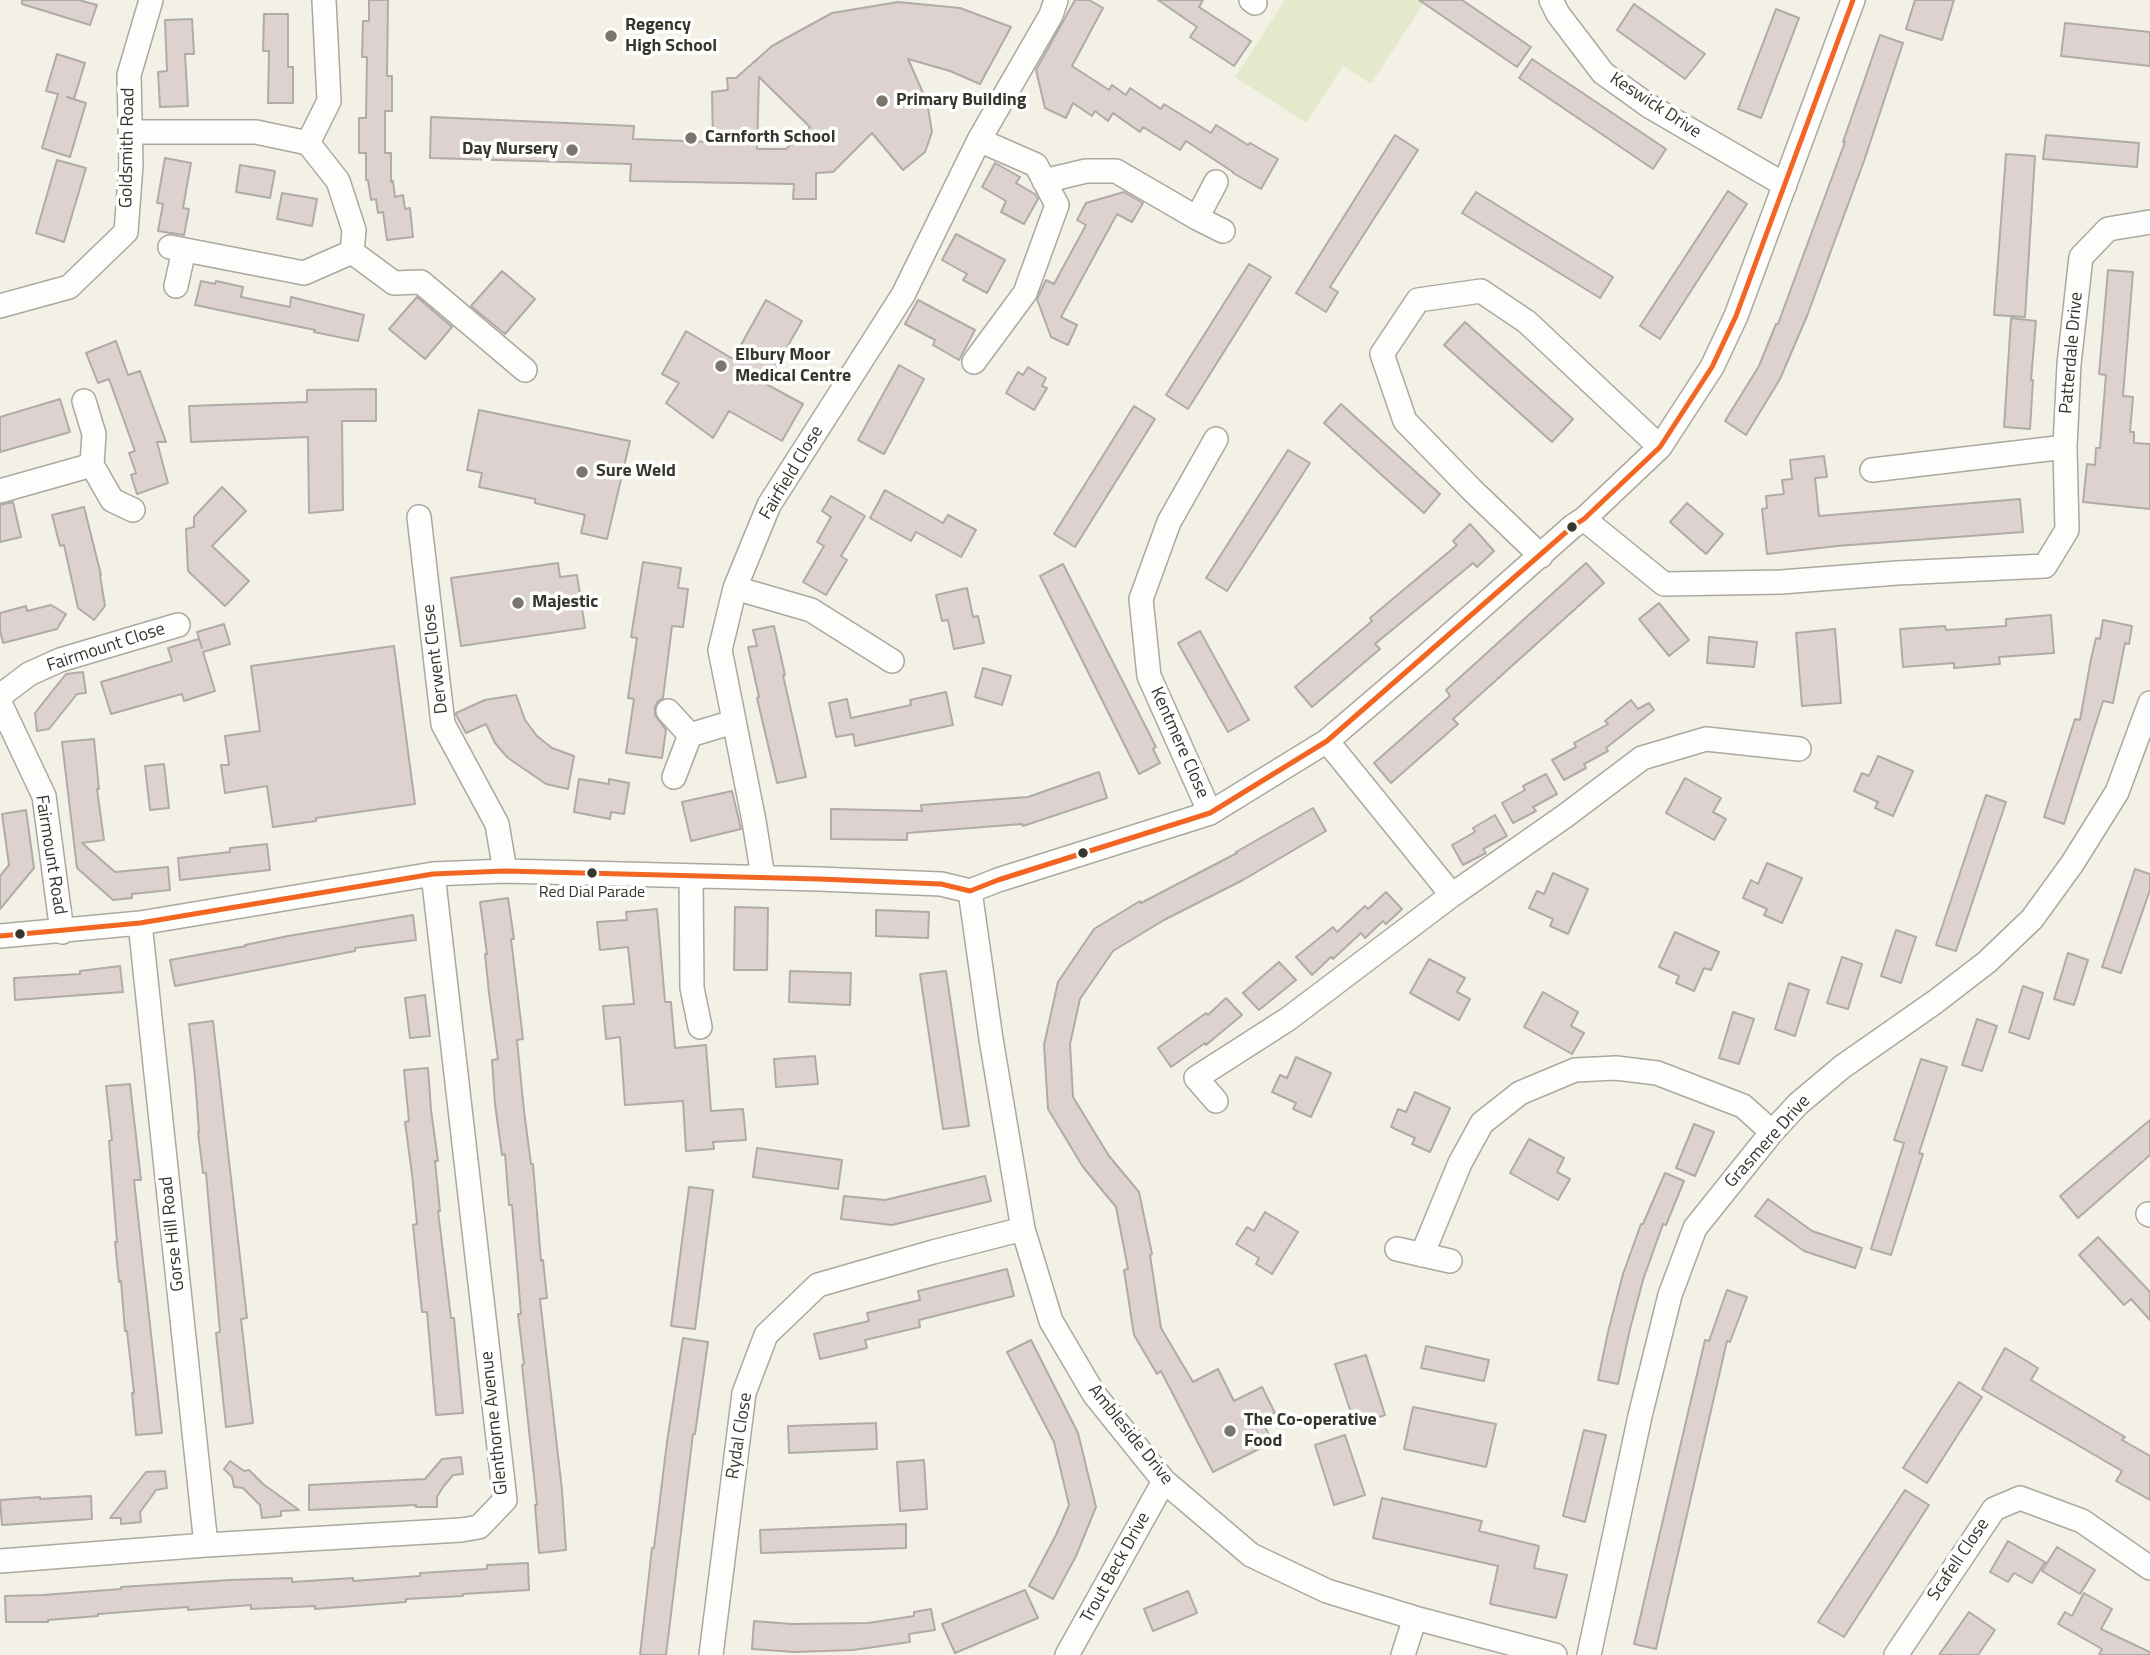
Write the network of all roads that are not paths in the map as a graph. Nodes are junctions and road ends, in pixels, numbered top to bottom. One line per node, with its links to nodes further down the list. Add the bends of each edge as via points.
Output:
1 (150, 0): 6 (street, Goldsmith Road, via 129,75)
2 (324, 0): 8 (street, via 329,102)
3 (1056, 0): 7 (street, Fairfield Close)
4 (1551, 0): 11 (street, Keswick Drive, via 1603,73 1649,106)
5 (1853, 0): 11 (street)
6 (130, 132): 8 (street, via 256,132); 17 (street, Goldsmith Road, via 126,232 69,287)
7 (979, 140): 9 (street, via 1036,165); 31 (street, Fairfield Close, via 903,295 769,505)
8 (307, 143): 15 (street, via 338,181 354,230)
9 (1044, 181): 12 (street, via 1086,171 1116,172); 18 (street, via 1056,205 1026,293)
10 (1216, 182): 12 (street)
11 (1785, 185): 22 (street, via 1718,354)
12 (1197, 218): 14 (street)
13 (2150, 222): 23 (street, Patterdale Drive, via 2108,229 2081,257)
14 (1223, 231)
15 (352, 252): 16 (street, via 304,273 177,249); 19 (street, via 394,283 421,282)
16 (176, 286)
17 (0, 306)
18 (974, 362)
19 (525, 370)
20 (84, 401): 24 (street, via 94,434)
21 (1216, 439): 43 (street, Kentmere Close, via 1168,522 1141,599 1149,676)
22 (1660, 447): 29 (street); 30 (street, via 1527,322 1481,291 1418,300 1382,354 1405,421)
23 (2065, 447): 25 (street); 29 (street, Patterdale Drive, via 2067,530 2045,566 1782,582 1664,584)
24 (92, 465): 26 (street); 27 (street, via 112,500)
25 (1872, 470)
26 (0, 491)
27 (133, 510)
28 (419, 517): 44 (street, Derwent Close, via 443,724 497,824)
29 (1584, 519): 30 (street)
30 (1541, 556): 40 (street)
31 (735, 588): 33 (street, via 811,610); 38 (street, Fairfield Close, via 720,650)
32 (178, 625): 34 (street, Fairmount Close, via 61,660 29,674)
33 (892, 662)
34 (0, 696)
35 (0, 703): 51 (street, Fairmount Road, via 44,796)
36 (2150, 703): 55 (street, Grasmere Drive, via 2117,792 2032,919 1987,962 1842,1067)
37 (668, 711): 39 (street)
38 (733, 722): 39 (street); 47 (street, Fairfield Close)
39 (690, 734): 42 (street)
40 (1327, 741): 43 (street); 49 (street)
41 (1799, 748): 49 (street, via 1706,739 1642,758)
42 (674, 777)
43 (1210, 813): 48 (street)
44 (505, 871): 45 (street); 46 (street)
45 (433, 874): 50 (street); 61 (street, Glenthorne Avenue, via 505,1500 479,1527 461,1530)
46 (691, 876): 47 (street); 53 (street, via 692,988)
47 (763, 877): 48 (street, via 941,884)
48 (970, 891): 56 (street, Ambleside Drive)
49 (1452, 895): 54 (street, via 1288,1019 1196,1078)
50 (140, 923): 51 (street); 61 (street, Gorse Hill Road)
51 (62, 932): 52 (street)
52 (0, 936)
53 (700, 1027)
54 (1216, 1101)
55 (1772, 1132): 58 (street, via 1743,1105 1657,1073 1575,1070 1520,1093 1482,1123); 69 (street, Grasmere Drive, via 1695,1228 1670,1295)
56 (1023, 1229): 60 (street, Ambleside Drive, via 1051,1321 1094,1394); 65 (street, Rydal Close, via 818,1285 766,1335 744,1393)
57 (1397, 1249): 58 (street)
58 (1422, 1255): 59 (street)
59 (1450, 1261)
60 (1164, 1481): 64 (street, Ambleside Drive, via 1251,1555 1327,1591); 66 (street, Trout Beck Drive)
61 (206, 1545): 62 (street, Glenthorne Avenue)
62 (0, 1561)
63 (2150, 1569): 70 (street, Scafell Close, via 2082,1521 2020,1498 1994,1508)
64 (1415, 1618): 67 (street); 68 (street, Ambleside Drive)
65 (711, 1655)
66 (1067, 1655)
67 (1404, 1655)
68 (1555, 1655)
69 (1589, 1655)
70 (1896, 1655)

